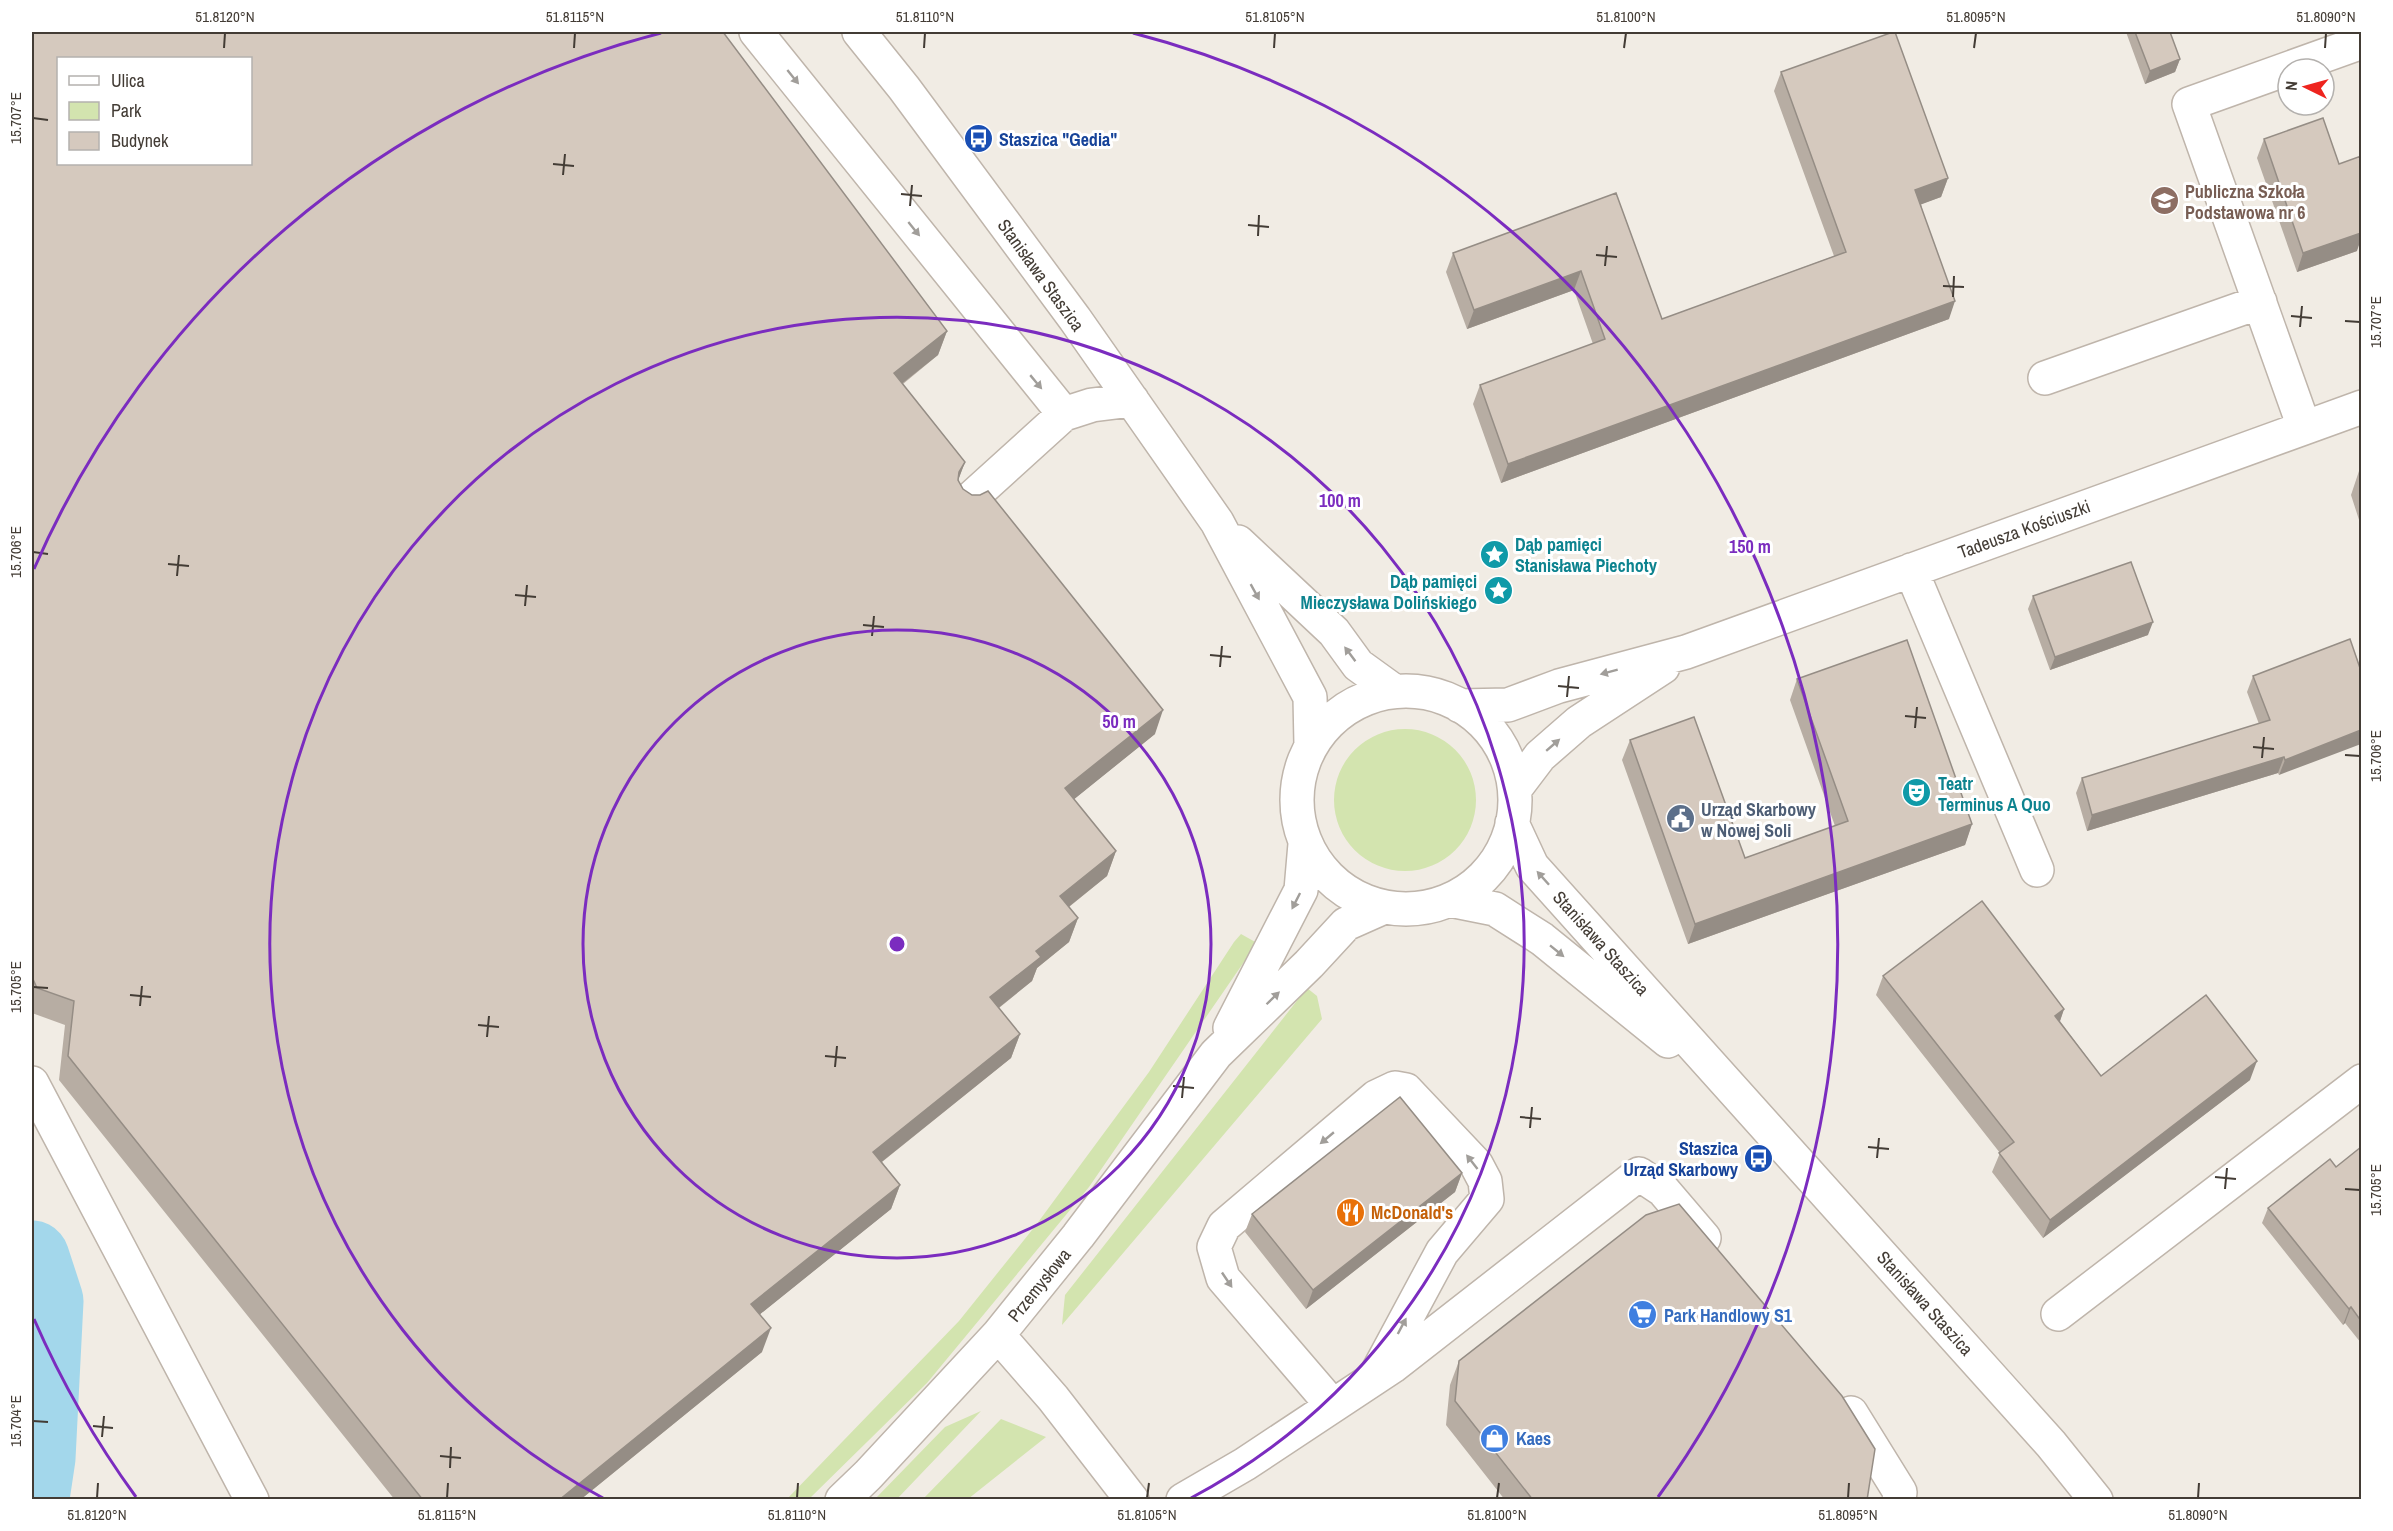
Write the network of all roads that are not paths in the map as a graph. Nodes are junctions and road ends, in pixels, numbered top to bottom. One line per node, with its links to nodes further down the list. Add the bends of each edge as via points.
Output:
1 (756, 32): 8 (street, one-way to 8)
2 (859, 32): 6 (street, Stanisława Staszica)
3 (2361, 42): 4 (street, via 2189,104)
4 (2260, 302): 5 (street); 9 (street)
5 (2045, 378)
6 (1132, 400): 8 (street, via 1092,405); 11 (street, Stanisława Staszica)
7 (2361, 407): 9 (street, Tadeusza Kościuszki)
8 (1064, 414): 10 (street)
9 (2304, 427): 12 (street, Tadeusza Kościuszki)
10 (968, 501)
11 (1217, 522): 14 (street, Stanisława Staszica, one-way to 11, via 1358,665 1334,632); 16 (street, Stanisława Staszica, one-way to 16, via 1310,697)
12 (1911, 570): 13 (street, Tadeusza Kościuszki); 20 (street)
13 (1686, 652): 15 (street, Tadeusza Kościuszki, one-way to 15, via 1559,686 1508,705); 17 (street, Tadeusza Kościuszki, one-way to 13, via 1540,756 1579,722)
14 (1394, 691): 15 (street, via 1428,693); 16 (street, via 1361,700 1332,719)
15 (1460, 706): 17 (street, via 1487,727 1506,756)
16 (1311, 745): 19 (street, via 1299,777 1297,812)
17 (1515, 789): 18 (street)
18 (1512, 823): 21 (street, via 1500,855 1478,882); 26 (street, Stanisława Staszica, one-way to 18, via 1532,866)
19 (1305, 844): 22 (street, via 1324,873 1351,895); 23 (street, Przemysłowa, one-way to 23, via 1301,890)
20 (2037, 870)
21 (1450, 900): 22 (street, via 1417,909); 26 (street, Stanisława Staszica, one-way to 26, via 1495,909 1542,939)
22 (1382, 908): 23 (street, Przemysłowa, one-way to 22, via 1346,924)
23 (1216, 1054): 29 (street, Przemysłowa)
24 (2361, 1081): 28 (street)
25 (32, 1083): 34 (street)
26 (1751, 1108): 38 (street, Stanisława Staszica, via 2051,1444)
27 (1725, 1263): 30 (street, via 1663,1190 1639,1174)
28 (2058, 1314)
29 (998, 1335): 35 (street, Przemysłowa); 36 (street)
30 (1374, 1378): 32 (street); 32 (street, one-way to 32, via 1442,1252 1487,1199 1485,1181 1476,1164 1406,1090 1395,1088 1376,1097 1224,1226 1214,1247 1223,1278)
31 (1833, 1391): 33 (street)
32 (1332, 1405): 37 (street)
33 (1902, 1497)
34 (252, 1500)
35 (842, 1500)
36 (1132, 1500)
37 (1183, 1500)
38 (2096, 1500)

